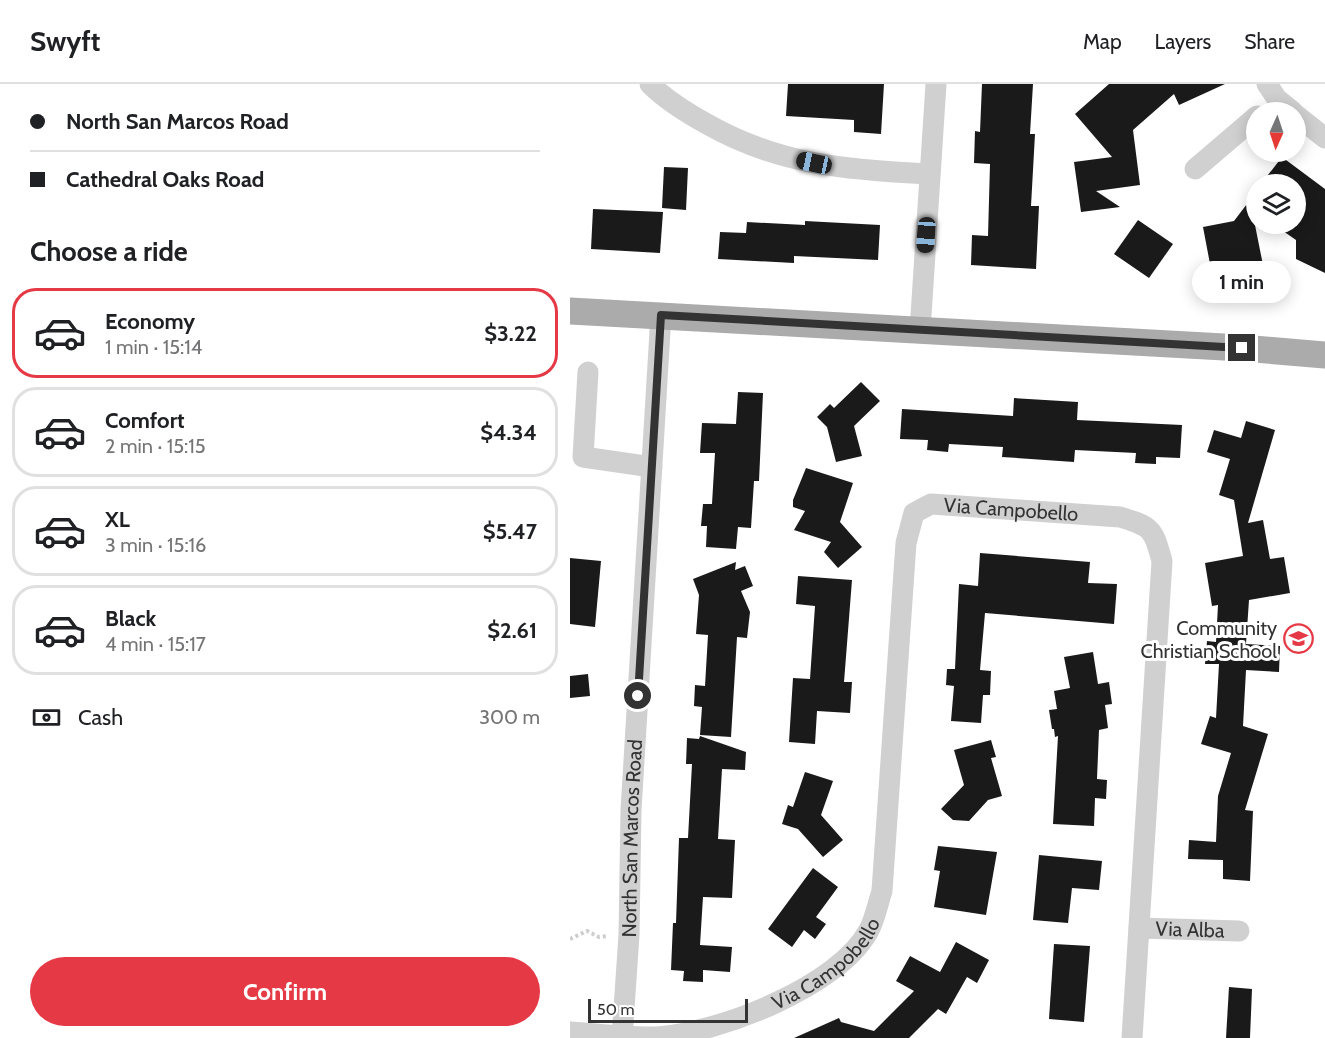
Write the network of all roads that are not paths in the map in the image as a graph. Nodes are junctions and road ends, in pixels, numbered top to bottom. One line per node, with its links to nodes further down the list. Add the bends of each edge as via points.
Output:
1 (650, 84): 9 (street, via 688,113 758,148 833,167)
2 (936, 84): 9 (street)
3 (1272, 91): 4 (street)
4 (1283, 102)
5 (1306, 123): 7 (street)
6 (1246, 125): 8 (street)
7 (1325, 138)
8 (1195, 169)
9 (930, 174): 12 (street)
10 (570, 311): 11 (main road)
11 (661, 315): 12 (main road); 15 (street, North San Marcos Road)
12 (920, 331): 13 (main road)
13 (1325, 355)
14 (588, 372): 15 (street, via 583,457)
15 (652, 467): 19 (street, North San Marcos Road)
16 (1139, 928): 17 (street, Via Alba); 19 (street, Via Campobello, via 1162,561 1154,534 1144,524 1120,517 931,504 914,513 906,543 882,891 869,930 849,955 819,980 777,1001 703,1030 659,1037); 20 (street, Via Campobello)
17 (1239, 932)
18 (570, 1032): 19 (street, Via Campobello)
19 (622, 1037)
20 (1132, 1038)

